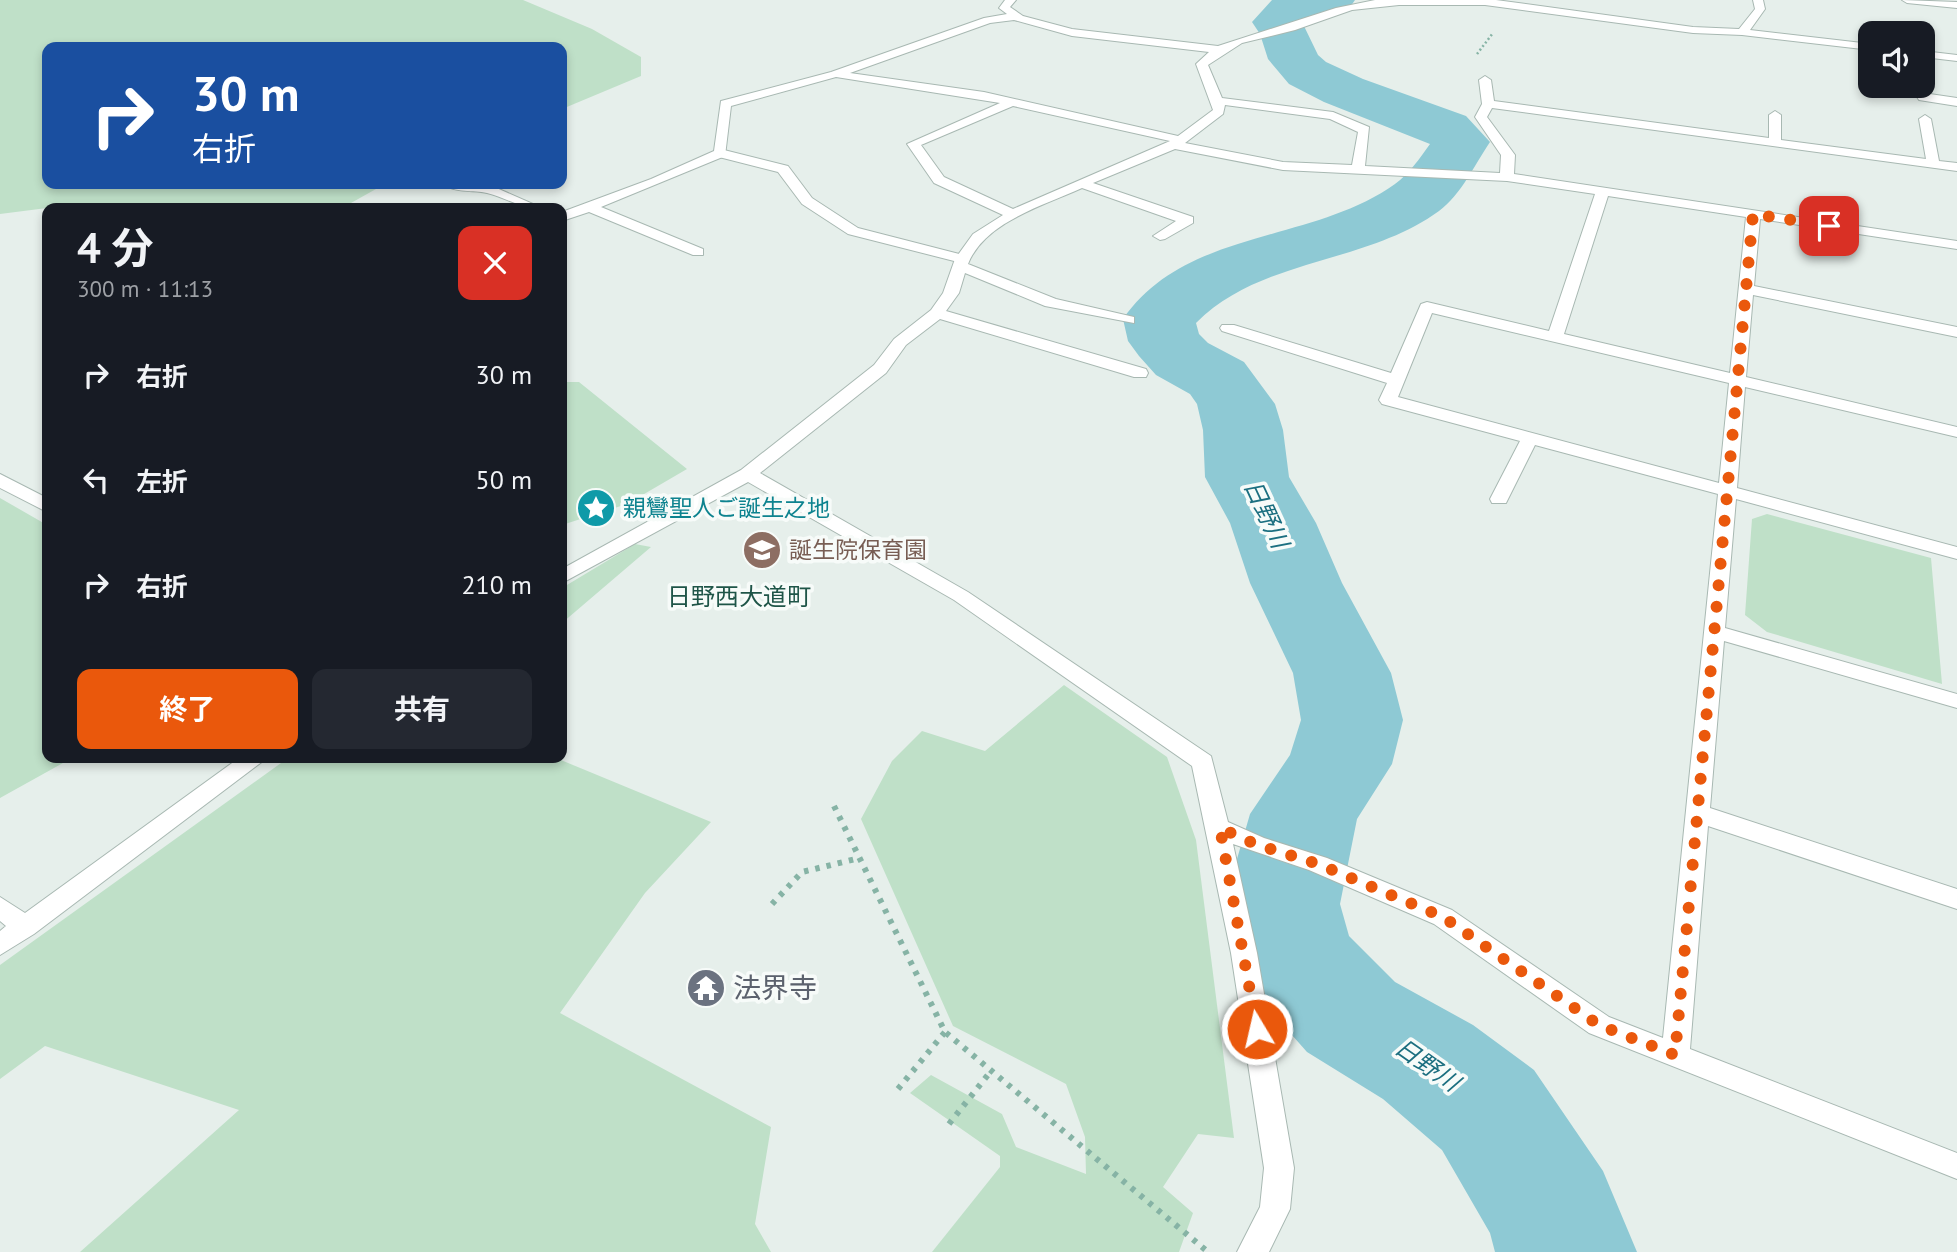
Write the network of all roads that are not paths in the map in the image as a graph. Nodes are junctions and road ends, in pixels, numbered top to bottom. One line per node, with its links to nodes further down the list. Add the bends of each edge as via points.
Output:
1 (1011, 0): 6 (street, via 1004,8)
2 (1758, 0): 7 (street, via 1760,9)
3 (1907, 0): 5 (street)
4 (1489, 1): 7 (street, via 1693,30); 9 (street, via 1346,6)
5 (1957, 5)
6 (1012, 17): 9 (street, via 1127,41); 12 (street, via 988,20)
7 (1742, 32): 8 (street)
8 (1858, 45)
9 (1216, 50): 16 (street, via 1202,64 1204,80)
10 (1935, 55): 11 (street)
11 (1957, 58)
12 (835, 74): 15 (street); 23 (street, via 725,104)
13 (1485, 80): 18 (street)
14 (1930, 98): 17 (street)
15 (1013, 102): 21 (street); 33 (street, via 913,144 939,180)
16 (1219, 102): 21 (street, via 1219,111); 26 (street, via 1333,116 1364,130)
17 (1957, 102)
18 (1488, 104): 22 (street); 27 (street, via 1482,117 1508,155)
19 (1775, 115): 22 (street)
20 (1925, 119): 24 (street)
21 (1178, 142): 26 (street, via 1283,166); 28 (street)
22 (1775, 142): 24 (street)
23 (720, 153): 32 (street); 39 (street, via 783,169 807,201 853,231)
24 (1933, 163): 25 (street)
25 (1957, 167)
26 (1358, 171): 27 (street)
27 (1507, 177): 30 (street)
28 (1081, 183): 33 (street); 36 (street, via 1188,220)
29 (485, 189): 31 (street)
30 (1603, 191): 34 (street); 45 (street)
31 (523, 203)
32 (589, 207): 35 (street); 38 (street)
33 (1013, 214): 39 (street, via 978,237)
34 (1753, 214): 37 (street); 40 (street)
35 (567, 215)
36 (1160, 236)
37 (1957, 245)
38 (698, 253)
39 (961, 263): 41 (street, via 951,293); 42 (street, via 1051,303)
40 (1746, 289): 44 (street); 48 (street)
41 (937, 313): 46 (street); 51 (street, via 900,342 880,369)
42 (1128, 320)
43 (1228, 328): 47 (street)
44 (1957, 332)
45 (1555, 337): 47 (street, via 1427,307); 48 (street)
46 (1140, 373)
47 (1396, 380): 50 (street, via 1388,400)
48 (1737, 380): 49 (street); 53 (street)
49 (1957, 432)
50 (1530, 438): 53 (street); 54 (street)
51 (748, 474): 57 (street); 64 (street, via 961,596 1203,762)
52 (0, 480): 55 (street)
53 (1727, 491): 56 (street); 58 (street)
54 (1499, 499)
55 (42, 503)
56 (1957, 553)
57 (567, 574)
58 (1714, 632): 59 (street); 63 (street)
59 (1957, 701)
60 (222, 763): 62 (street)
61 (248, 763): 62 (street)
62 (214, 788): 67 (street)
63 (1698, 813): 65 (street); 69 (street)
64 (1220, 828): 69 (street, via 1443,917 1599,1025); 71 (street, via 1279,1168 1275,1209)
65 (1957, 899)
66 (0, 907): 67 (street)
67 (25, 927): 68 (street)
68 (0, 945)
69 (1675, 1055): 70 (street)
70 (1957, 1166)
71 (1253, 1252)

